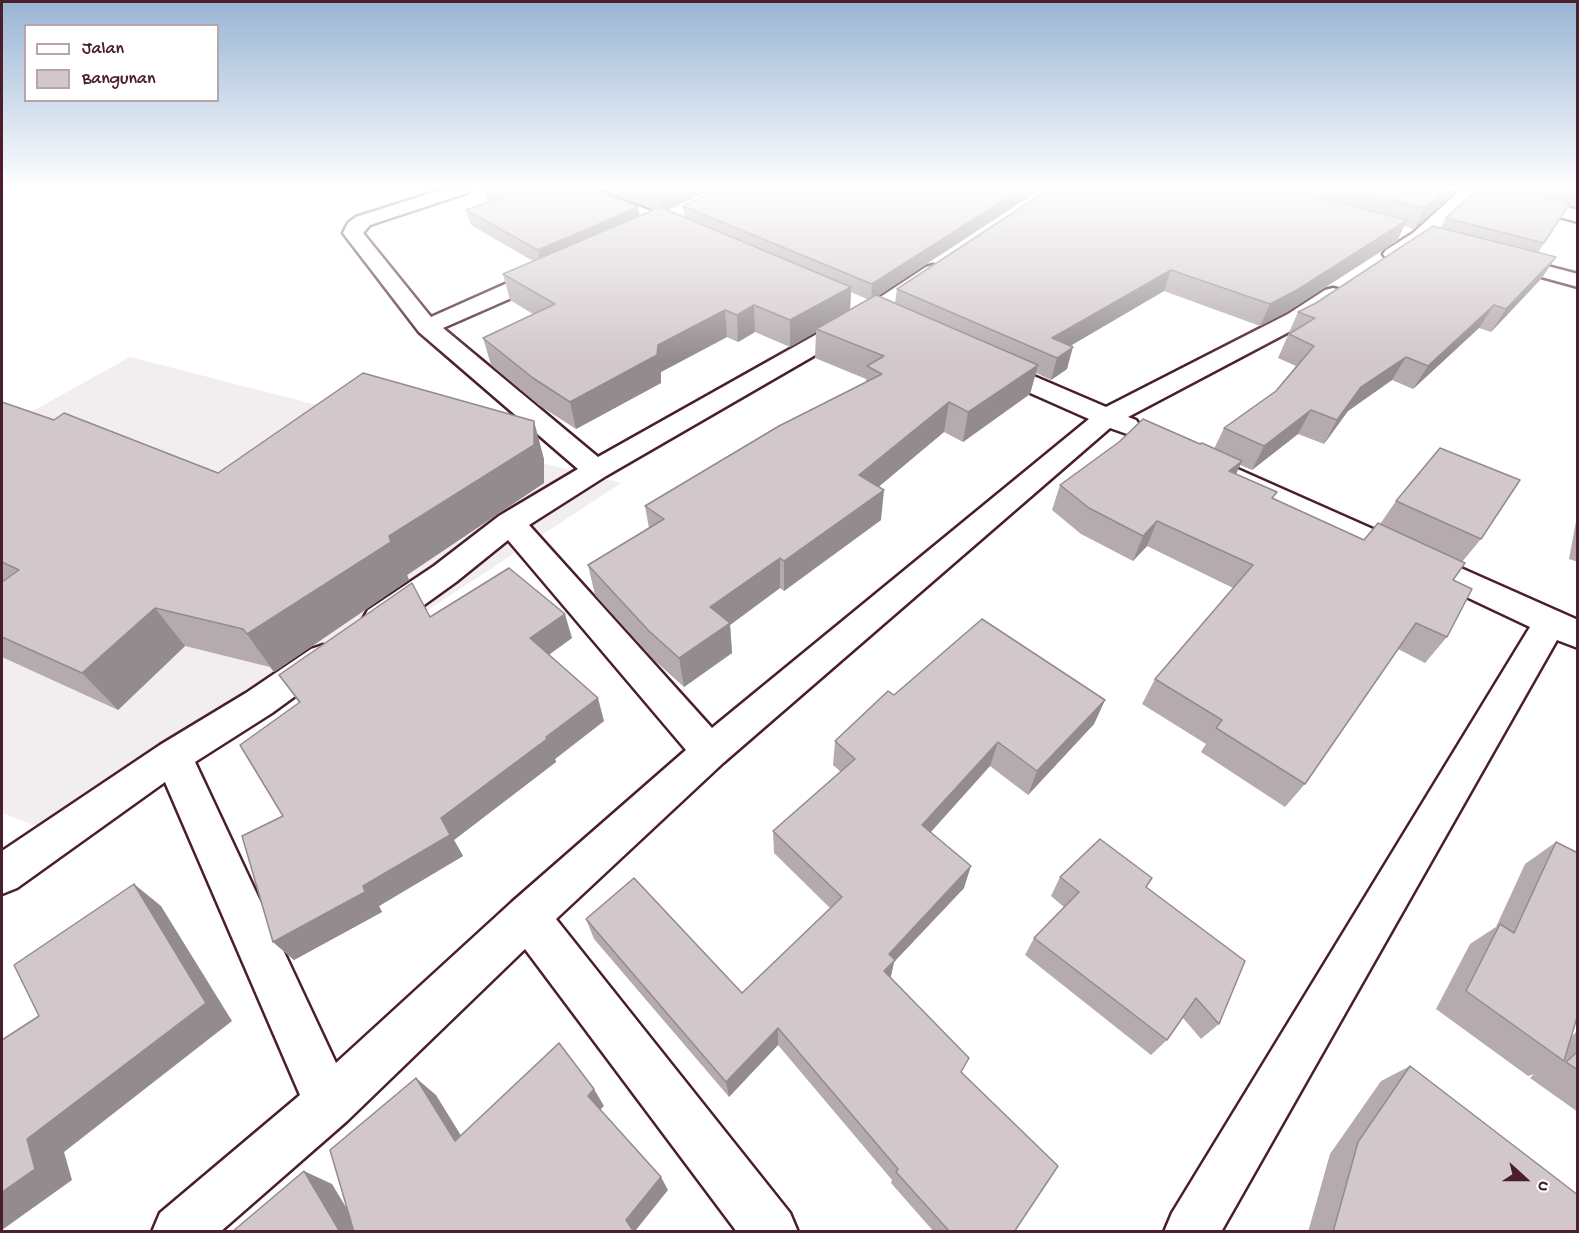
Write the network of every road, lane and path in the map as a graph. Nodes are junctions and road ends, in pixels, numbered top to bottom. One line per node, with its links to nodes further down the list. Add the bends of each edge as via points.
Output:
1 (364, 247): 9 (street)
2 (1406, 247): 11 (street, via 1296,319)
3 (1487, 256): 6 (street)
4 (950, 260): 7 (street)
5 (567, 265): 9 (street)
6 (1578, 281)
7 (862, 307): 8 (street); 14 (street)
8 (903, 326)
9 (427, 327): 14 (street)
10 (964, 354): 11 (street)
11 (1108, 417): 12 (street); 17 (street)
12 (1147, 435)
13 (1206, 463): 16 (street)
14 (596, 470): 15 (street)
15 (510, 523): 17 (street); 18 (street, via 445,574 259,703)
16 (1564, 629): 24 (street)
17 (710, 752): 20 (street)
18 (173, 756): 19 (street); 21 (street)
19 (2, 874)
20 (527, 917): 21 (street); 23 (street)
21 (329, 1103): 22 (street)
22 (179, 1232)
23 (771, 1232)
24 (1191, 1232)

